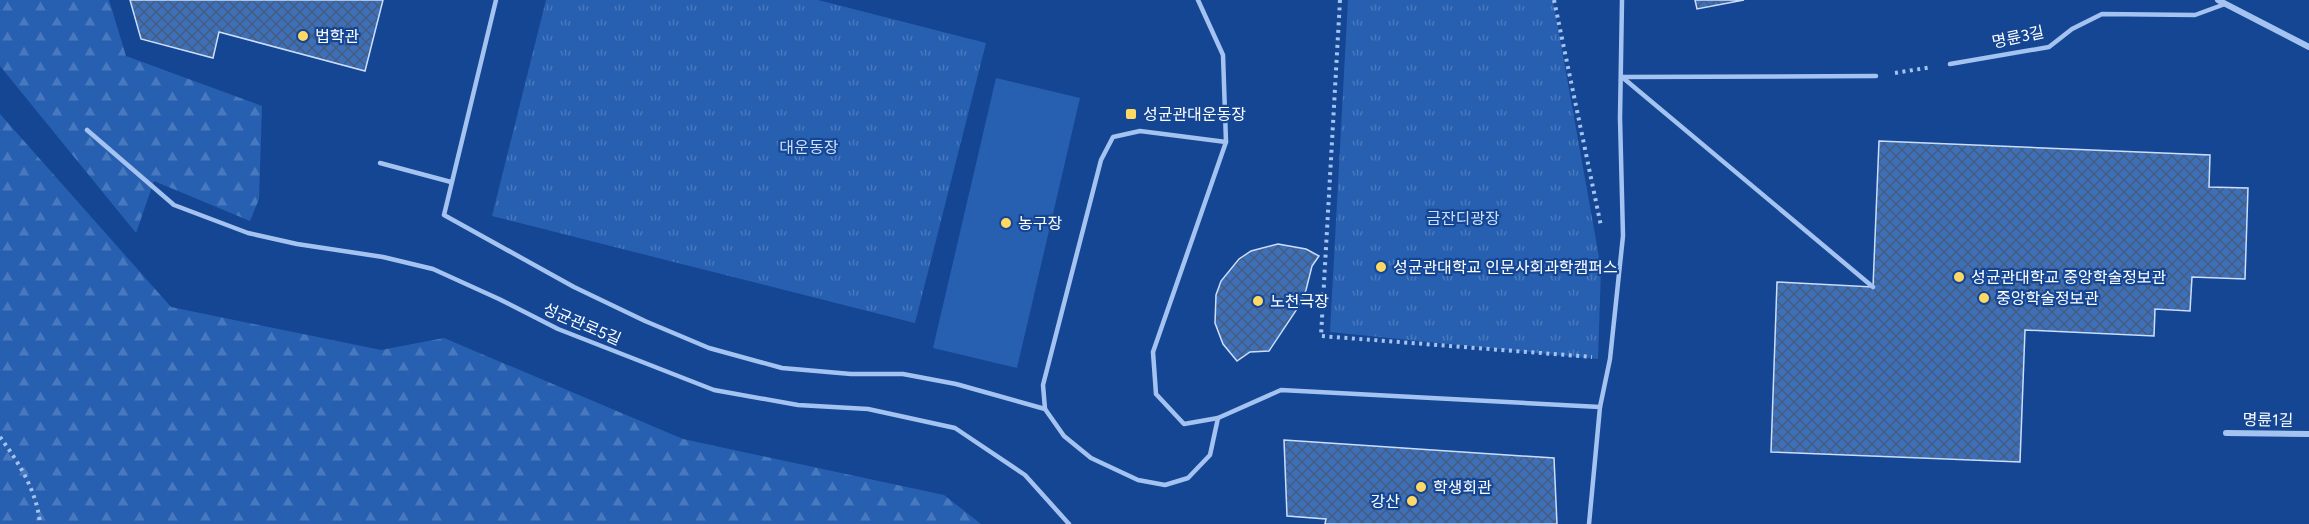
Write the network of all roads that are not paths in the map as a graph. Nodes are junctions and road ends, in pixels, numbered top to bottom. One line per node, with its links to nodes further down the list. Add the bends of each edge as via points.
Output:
1 (496, 0): 12 (lane)
2 (1198, 0): 10 (lane, via 1223,56)
3 (1622, 0): 8 (lane)
4 (2222, 2): 5 (street, 명륜3길); 6 (lane, 명륜3길, via 2194,15 2102,14 2072,28 2049,47)
5 (2309, 46)
6 (1950, 64)
7 (1876, 76): 8 (lane)
8 (1622, 77): 13 (lane); 14 (lane, via 1623,236 1610,359)
9 (87, 130): 19 (lane, 성균관로5길, via 174,205 248,233 433,269 558,329 714,390 798,405 868,410 955,428 1025,475)
10 (1226, 142): 15 (lane, via 1140,131 1113,137 1101,160 1043,385); 16 (lane, via 1153,352 1156,394 1184,424)
11 (380, 163): 12 (lane)
12 (452, 182): 15 (lane, via 444,215 574,286 709,348 782,368 903,374)
13 (1874, 287)
14 (1600, 407): 16 (lane, via 1281,390); 20 (lane)
15 (1045, 409): 16 (lane, via 1064,435 1091,458 1138,480 1165,485 1188,478 1210,455)
16 (1218, 418)
17 (2226, 433): 18 (street, 명륜1길)
18 (2309, 434)
19 (1069, 524)
20 (1589, 524)

